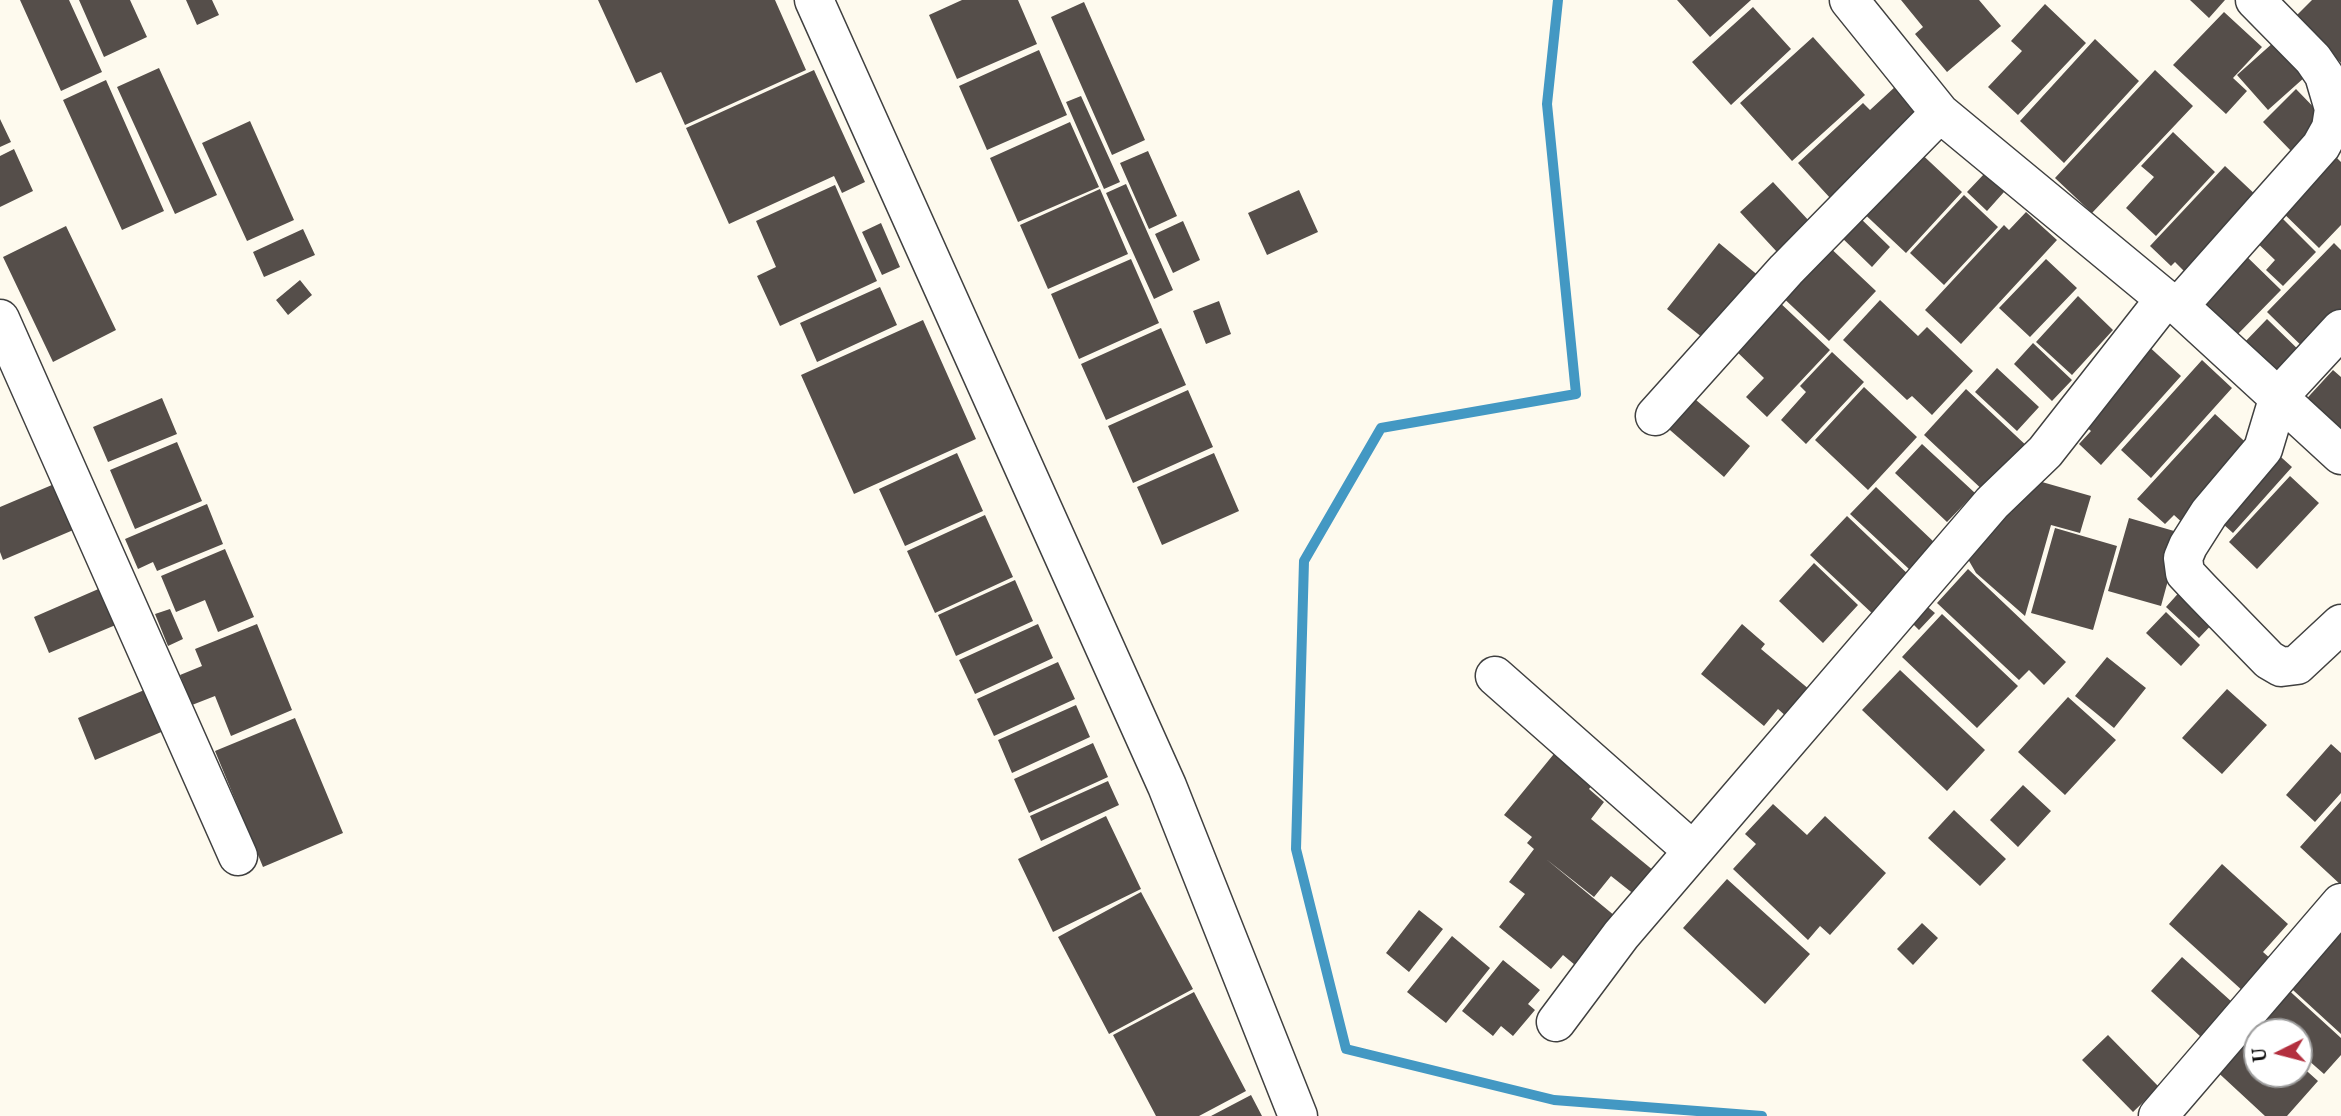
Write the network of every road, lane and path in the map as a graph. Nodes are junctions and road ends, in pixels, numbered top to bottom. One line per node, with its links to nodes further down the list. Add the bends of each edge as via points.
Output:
1 (814, 0): 17 (street, via 1167,786)
2 (1849, 0): 4 (street)
3 (2255, 0): 5 (street, via 2324,75 2334,109 2331,128 2321,146)
4 (1940, 113): 5 (street); 9 (street, via 1786,270)
5 (2172, 302): 8 (street); 13 (street, via 2045,452 1992,503)
6 (0, 319): 14 (street)
7 (2341, 329): 8 (street)
8 (2278, 396): 10 (street); 11 (street, via 2263,449 2209,513 2188,546 2183,558 2185,573 2281,667 2297,665)
9 (1655, 416)
10 (2341, 455)
11 (2341, 624)
12 (1495, 676): 13 (street)
13 (1693, 852): 16 (street, via 1621,935)
14 (238, 856)
15 (2341, 902): 18 (street)
16 (1556, 1022)
17 (1298, 1116)
18 (2158, 1116)

